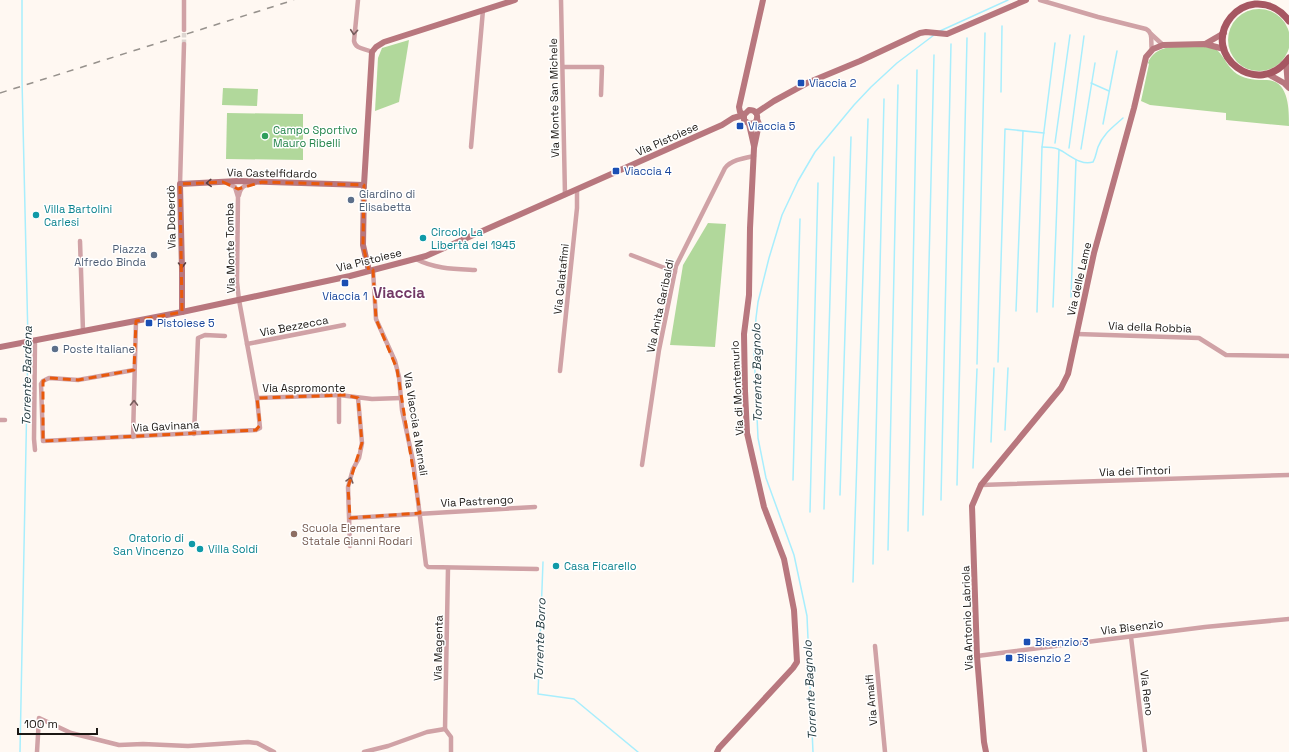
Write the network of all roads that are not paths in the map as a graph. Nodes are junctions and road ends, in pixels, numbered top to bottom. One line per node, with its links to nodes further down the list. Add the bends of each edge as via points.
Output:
1 (184, 0): 14 (street)
2 (358, 0): 21 (street, one-way to 21, via 354,44 358,48)
3 (514, 0): 11 (street)
4 (561, 0): 24 (street, Via Monte San Michele)
5 (763, 0): 27 (street)
6 (1026, 0): 30 (street, Via Pistoiese, via 950,34 917,34 807,83 774,101)
7 (1040, 0): 16 (street, via 1146,28)
8 (1250, 0): 10 (street)
9 (1264, 2): 10 (main road); 12 (main road)
10 (1246, 6): 15 (main road, via 1230,19)
11 (483, 10): 21 (street, via 384,42); 32 (street)
12 (1286, 13): 13 (main road)
13 (1289, 21)
14 (184, 30)
15 (1224, 33): 18 (street); 20 (main road)
16 (1151, 34): 19 (street); 22 (street, Via delle Lame)
17 (184, 44): 37 (street, Via Doberdò)
18 (1205, 44): 19 (street); 20 (street)
19 (1163, 45): 22 (street)
20 (1224, 49): 25 (main road, via 1231,62 1243,72)
21 (372, 52): 38 (street)
22 (1150, 52): 53 (street, Via delle Lame, via 1144,64 1094,253)
23 (1288, 60): 25 (main road); 26 (street)
24 (563, 67): 28 (street, via 602,66); 40 (street, Via Monte San Michele)
25 (1268, 74): 26 (street)
26 (1289, 87)
27 (744, 91): 29 (street); 31 (street, Via di Montemurlo, via 739,110)
28 (601, 95)
29 (749, 110): 30 (street, via 754,111); 31 (street, Via Pistoiese)
30 (757, 116): 31 (street, Via Pistoiese, via 755,123); 33 (street, Via di Montemurlo, via 759,124)
31 (746, 120): 33 (street, Via di Montemurlo); 39 (street, Via Pistoiese, via 733,118)
32 (472, 147)
33 (754, 148): 34 (street, Via di Montemurlo)
34 (754, 156): 47 (street, Via Anita Garibaldi, via 727,165 678,260); 87 (street, Via di Montemurlo, via 749,295 744,334 747,433 764,507 784,559 794,610 797,662)
35 (223, 182): 36 (street, Via Castelfidardo); 37 (street, Via Castelfidardo, one-way to 37); 41 (street, Via Monte Tomba, via 235,187)
36 (262, 182): 38 (street, Via Castelfidardo); 41 (street, Via Monte Tomba, via 243,186)
37 (180, 184): 49 (street, Via Doberdò, one-way to 49)
38 (364, 186): 45 (street, via 363,245)
39 (577, 190): 40 (street, Via Pistoiese); 60 (street, Via Calatafimi)
40 (565, 195): 44 (street, Via Pistoiese)
41 (238, 197): 48 (street, Via Monte Tomba)
42 (80, 241): 52 (street)
43 (632, 255): 47 (street)
44 (416, 259): 45 (street, Via Pistoiese); 46 (street, via 442,268)
45 (371, 270): 48 (street, Via Pistoiese); 64 (street, Via Viaccia a Narnali, via 376,319 398,369)
46 (475, 270)
47 (675, 272): 69 (street, Via Anita Garibaldi, via 659,350)
48 (239, 300): 49 (street, Via Pistoiese); 56 (street, Via Aspromonte)
49 (182, 312): 50 (street, Via Pistoiese)
50 (136, 321): 52 (street, Via Pistoiese); 59 (street)
51 (344, 325): 56 (street, Via Bezzecca)
52 (83, 331): 55 (street, Via Pistoiese)
53 (1077, 334): 58 (street, Via della Robbia, via 1199,338 1226,355); 71 (street, Via delle Lame, via 1070,366 1060,388)
54 (225, 336): 66 (street, via 205,335 198,338)
55 (33, 341): 57 (street, Via Pistoiese); 68 (street)
56 (247, 344): 62 (street, Via Aspromonte)
57 (0, 347)
58 (1289, 356)
59 (134, 370): 67 (street, one-way to 59); 67 (street, Via Gavinana, via 78,380 49,378 41,384 43,441)
60 (560, 371)
61 (339, 395): 62 (street, Via Aspromonte); 63 (street, Via Aspromonte); 65 (street)
62 (257, 398): 66 (street, Via Gavinana, via 259,429)
63 (358, 398): 64 (street, Via Aspromonte); 74 (street, one-way to 63, via 348,487 353,469 360,458 362,443)
64 (401, 398): 73 (street, Via Viaccia a Narnali)
65 (340, 422)
66 (194, 434): 67 (street, Via Gavinana)
67 (133, 436)
68 (35, 450)
69 (642, 465)
70 (1289, 475): 71 (street, Via dei Tintori)
71 (981, 485): 81 (street, Via Antonio Labriola, via 972,511)
72 (535, 506): 73 (street, Via Pastrengo)
73 (420, 513): 74 (street); 76 (street, Via Viaccia a Narnali, via 426,565)
74 (350, 518): 75 (street)
75 (350, 546)
76 (448, 568): 77 (street, Via Viaccia a Narnali); 82 (street, Via Magenta)
77 (537, 568)
78 (1289, 619): 79 (street, Via Bisenzio)
79 (1131, 637): 81 (street, Via Bisenzio); 90 (street, Via Reno)
80 (875, 646): 88 (street, Via Amalfi)
81 (977, 656): 89 (street, Via Antonio Labriola)
82 (445, 729): 85 (street, via 427,732); 86 (street, Via Magenta, via 451,737)
83 (38, 752): 84 (street, via 39,718 91,739 119,745 188,746 248,742 257,743)
84 (274, 752)
85 (364, 752)
86 (450, 752)
87 (717, 752)
88 (885, 752)
89 (986, 752)
90 (1146, 752)

